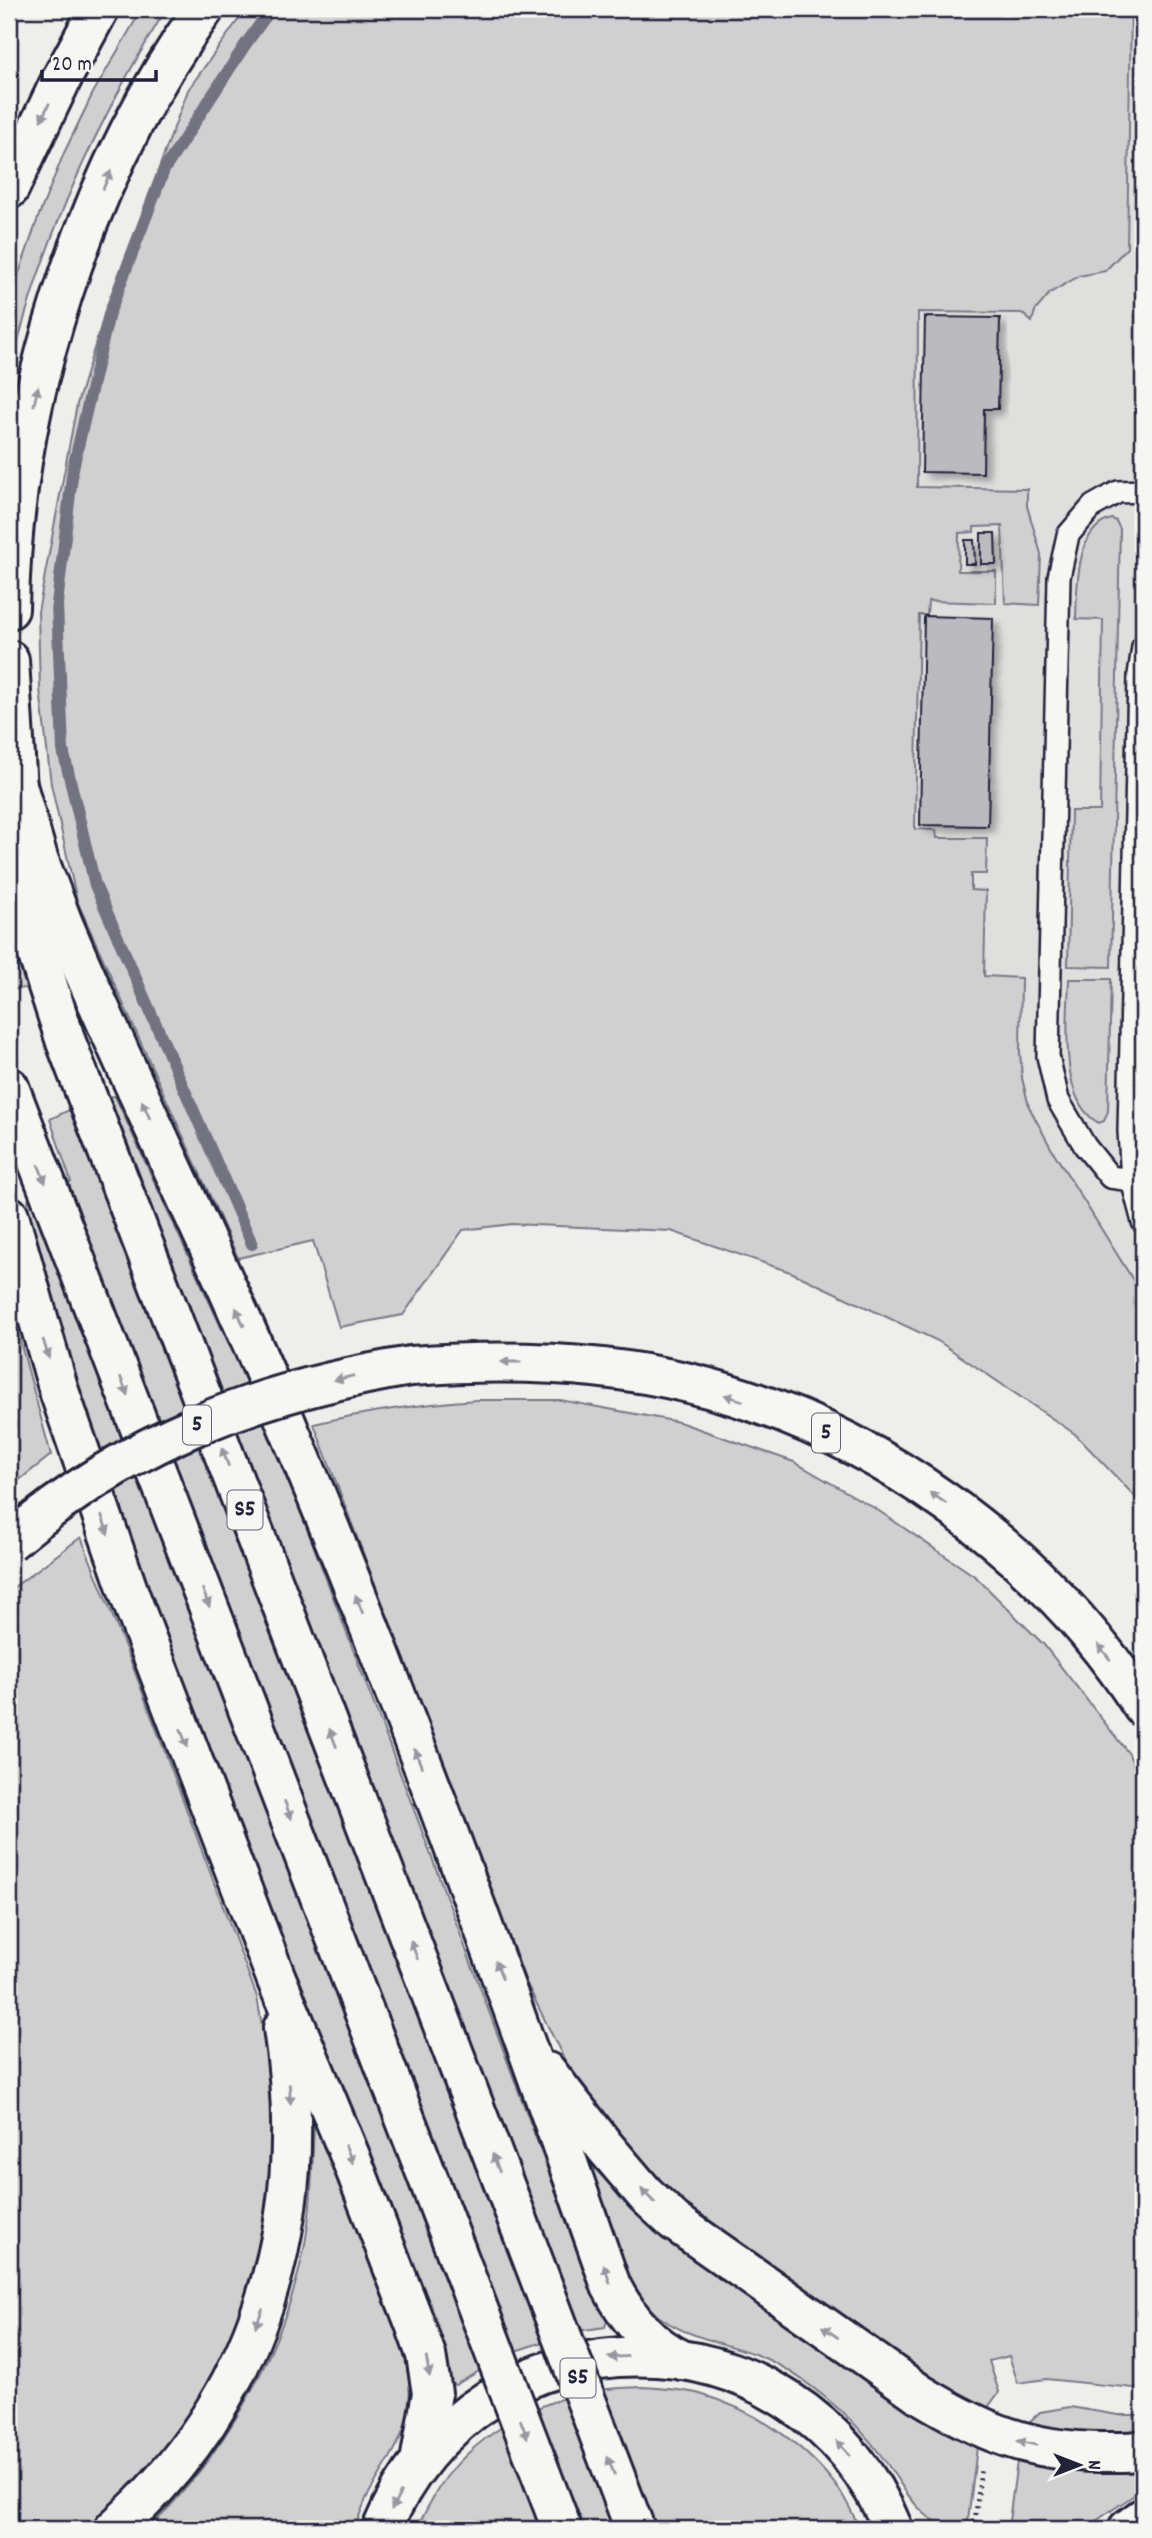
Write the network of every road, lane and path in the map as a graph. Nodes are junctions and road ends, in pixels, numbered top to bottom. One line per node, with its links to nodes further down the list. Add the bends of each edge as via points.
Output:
1 (99, 9): 3 (main road, one-way to 3)
2 (204, 9): 5 (main road, one-way to 2, via 12,532 26,443 56,312 90,221 136,120)
3 (9, 189)
4 (1143, 491): 11 (lane, via 1118,492 1093,506 1069,534 1059,577 1048,1056 1058,1100 1085,1146 1110,1177)
5 (9, 608)
6 (1143, 647): 8 (lane)
7 (9, 660): 9 (main road)
8 (1141, 675): 11 (lane, via 1129,1131)
9 (16, 782): 17 (main road, one-way to 9, via 384,1667 268,1380 54,901); 27 (main road, S5, one-way to 9, bridge, via 66,1042 36,944)
10 (9, 1087): 26 (main road, one-way to 26, bridge)
11 (1132, 1180): 13 (lane)
12 (9, 1216): 16 (main road, one-way to 16, via 59,1391 130,1596)
13 (1143, 1223)
14 (9, 1542): 15 (main road, 5, one-way to 14, bridge, via 1089,1634 1037,1577 989,1534 905,1475 816,1428 759,1405 690,1384 618,1370 533,1362 411,1366 267,1398 155,1444 45,1511)
15 (1143, 1707)
16 (276, 1978): 21 (main road, one-way to 21, via 426,2355 432,2393); 24 (main road, one-way to 24, via 291,2101 291,2150 281,2245 261,2315 200,2433 170,2473)
17 (523, 2034): 18 (main road, one-way to 17, via 661,2349 641,2330 611,2286); 19 (main road, one-way to 17, via 1075,2451 1008,2439 920,2394 674,2221 605,2147)
18 (682, 2360): 21 (main road, one-way to 21, via 601,2358 525,2380 456,2424); 22 (main road, one-way to 18, via 865,2474 843,2447 792,2402 750,2378)
19 (1143, 2450)
20 (983, 2458): 29 (path)
21 (421, 2462): 25 (main road, one-way to 25)
22 (888, 2516): 28 (main road)
23 (1143, 2518): 30 (main road)
24 (114, 2529)
25 (382, 2529)
26 (562, 2529)
27 (635, 2529)
28 (914, 2529)
29 (974, 2529)
30 (1128, 2529)

